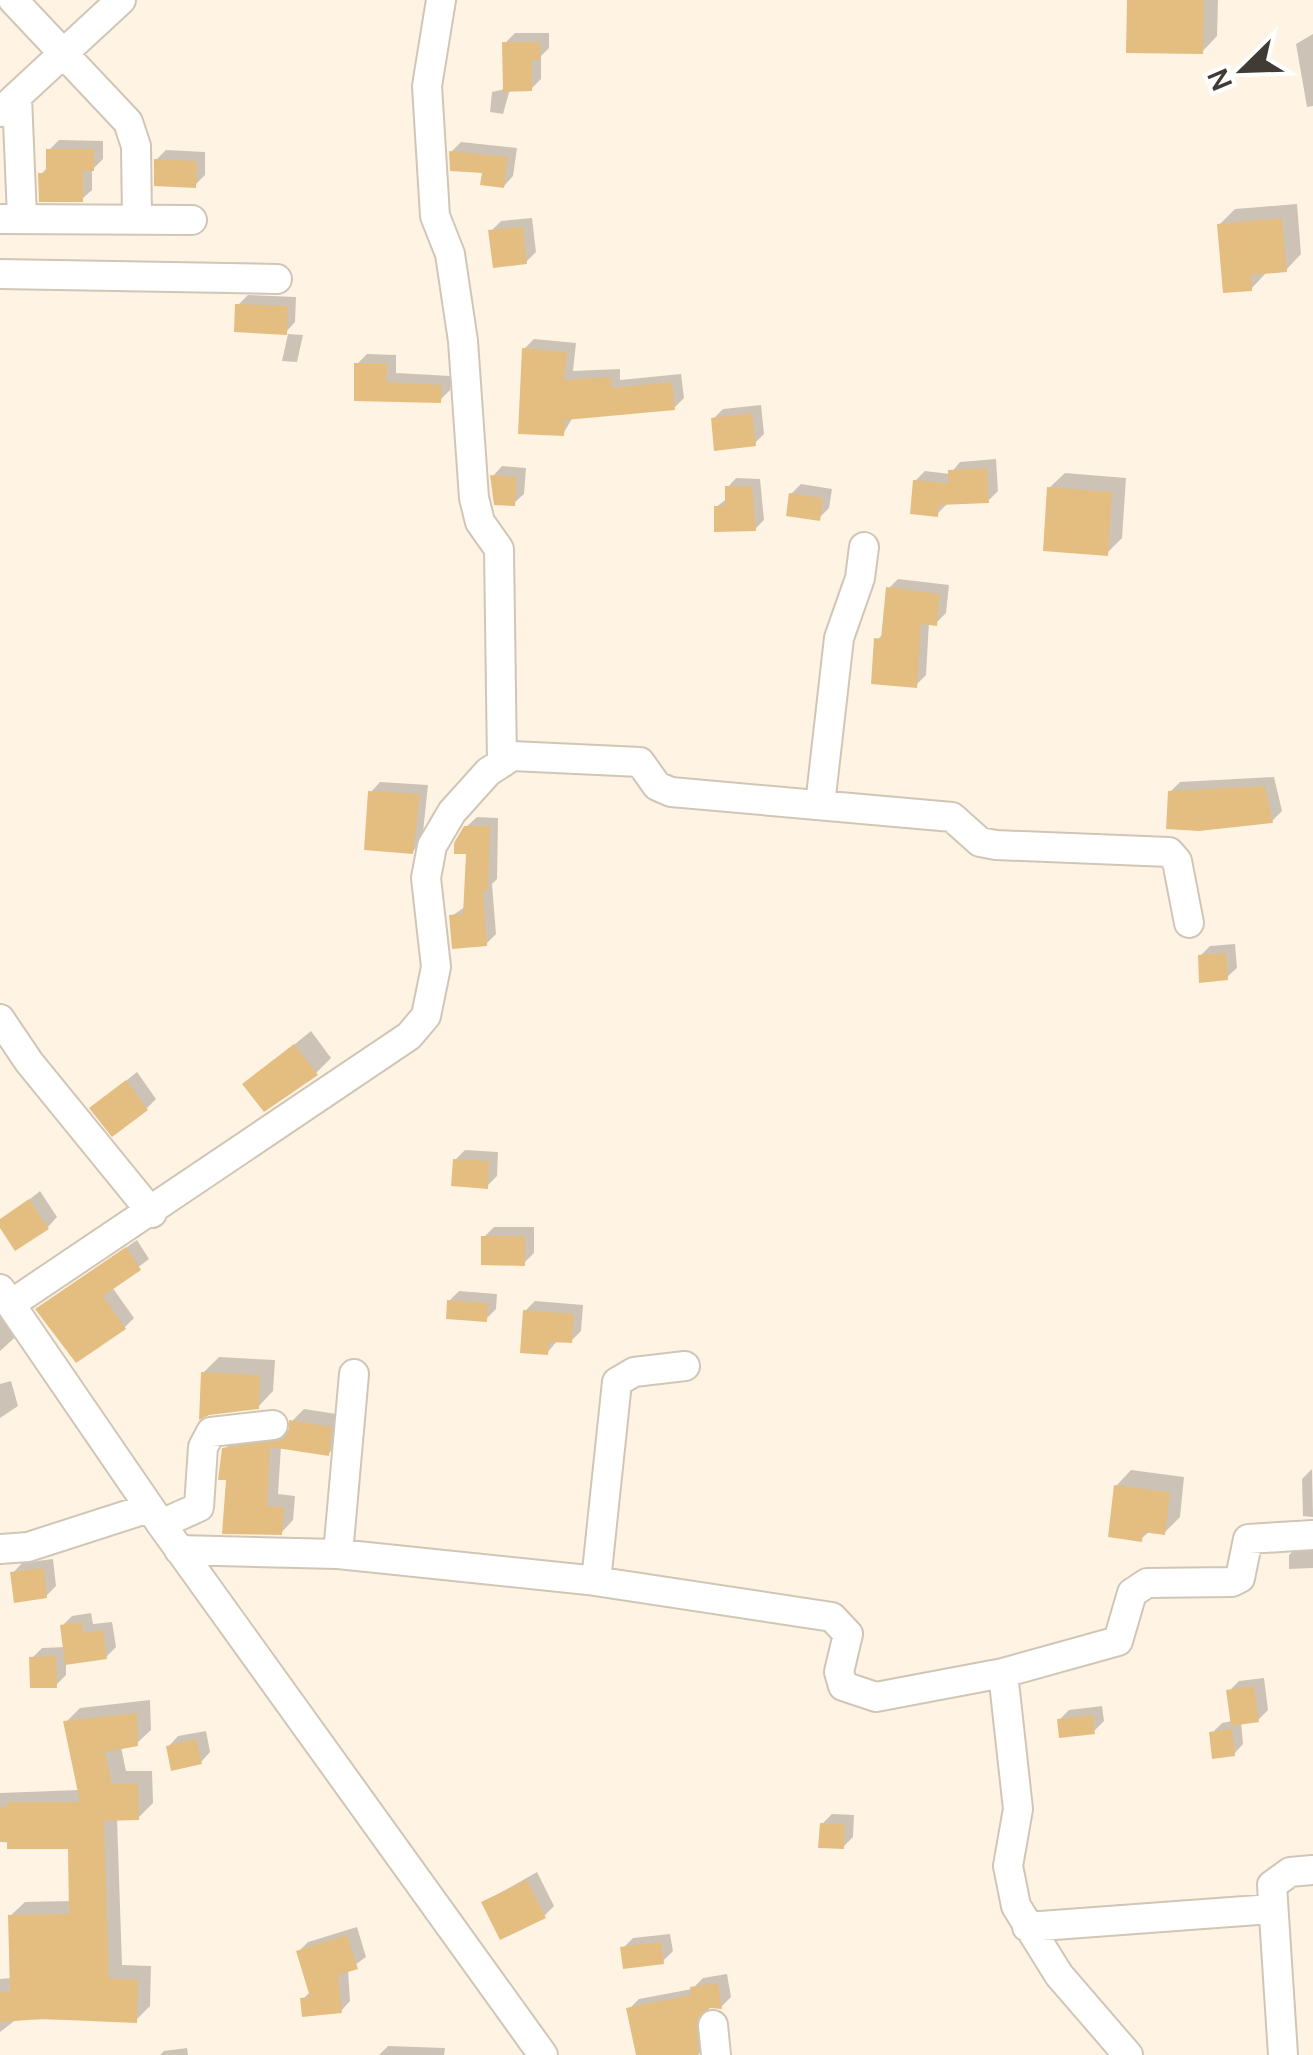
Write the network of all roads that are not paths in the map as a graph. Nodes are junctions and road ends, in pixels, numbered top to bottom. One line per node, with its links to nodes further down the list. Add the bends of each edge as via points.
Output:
1 (13, 0): 4 (street)
2 (121, 0): 4 (street)
3 (441, 0): 12 (street, via 428,86 435,216 450,254 464,341 474,498 480,522 499,549)
4 (64, 52): 5 (street); 6 (street, via 128,122 136,146)
5 (8, 105): 7 (street)
6 (137, 217): 7 (street); 8 (street)
7 (11, 218)
8 (192, 220)
9 (0, 274): 10 (street)
10 (276, 279)
11 (864, 546): 13 (street, via 840,638)
12 (502, 763): 13 (street, via 512,756 640,762 657,786 671,792); 16 (street, via 452,812 432,846 426,878 436,968 426,1016 409,1036)
13 (820, 804): 14 (street, via 952,817 980,842 1169,852 1177,860)
14 (1189, 923)
15 (0, 1019): 16 (street)
16 (152, 1212): 17 (street)
17 (3, 1293): 21 (street)
18 (685, 1366): 26 (street, via 634,1372 617,1382)
19 (354, 1374): 25 (street)
20 (273, 1425): 21 (street, via 211,1432 203,1447 199,1506)
21 (155, 1516): 23 (street); 24 (street)
22 (1313, 1536): 27 (street, via 1248,1539 1240,1578 1148,1583 1132,1593 1118,1641)
23 (0, 1549)
24 (179, 1550): 25 (street); 32 (street)
25 (338, 1554): 26 (street)
26 (596, 1581): 27 (street, via 832,1616 848,1634 839,1672 843,1686 876,1697)
27 (1003, 1672): 30 (street, via 1018,1809 1008,1866)
28 (1313, 1870): 29 (street, via 1280,1876 1272,1885)
29 (1272, 1909): 30 (street); 35 (street)
30 (1026, 1926): 34 (street)
31 (712, 2025): 33 (street)
32 (543, 2055)
33 (716, 2055)
34 (1128, 2055)
35 (1283, 2055)

